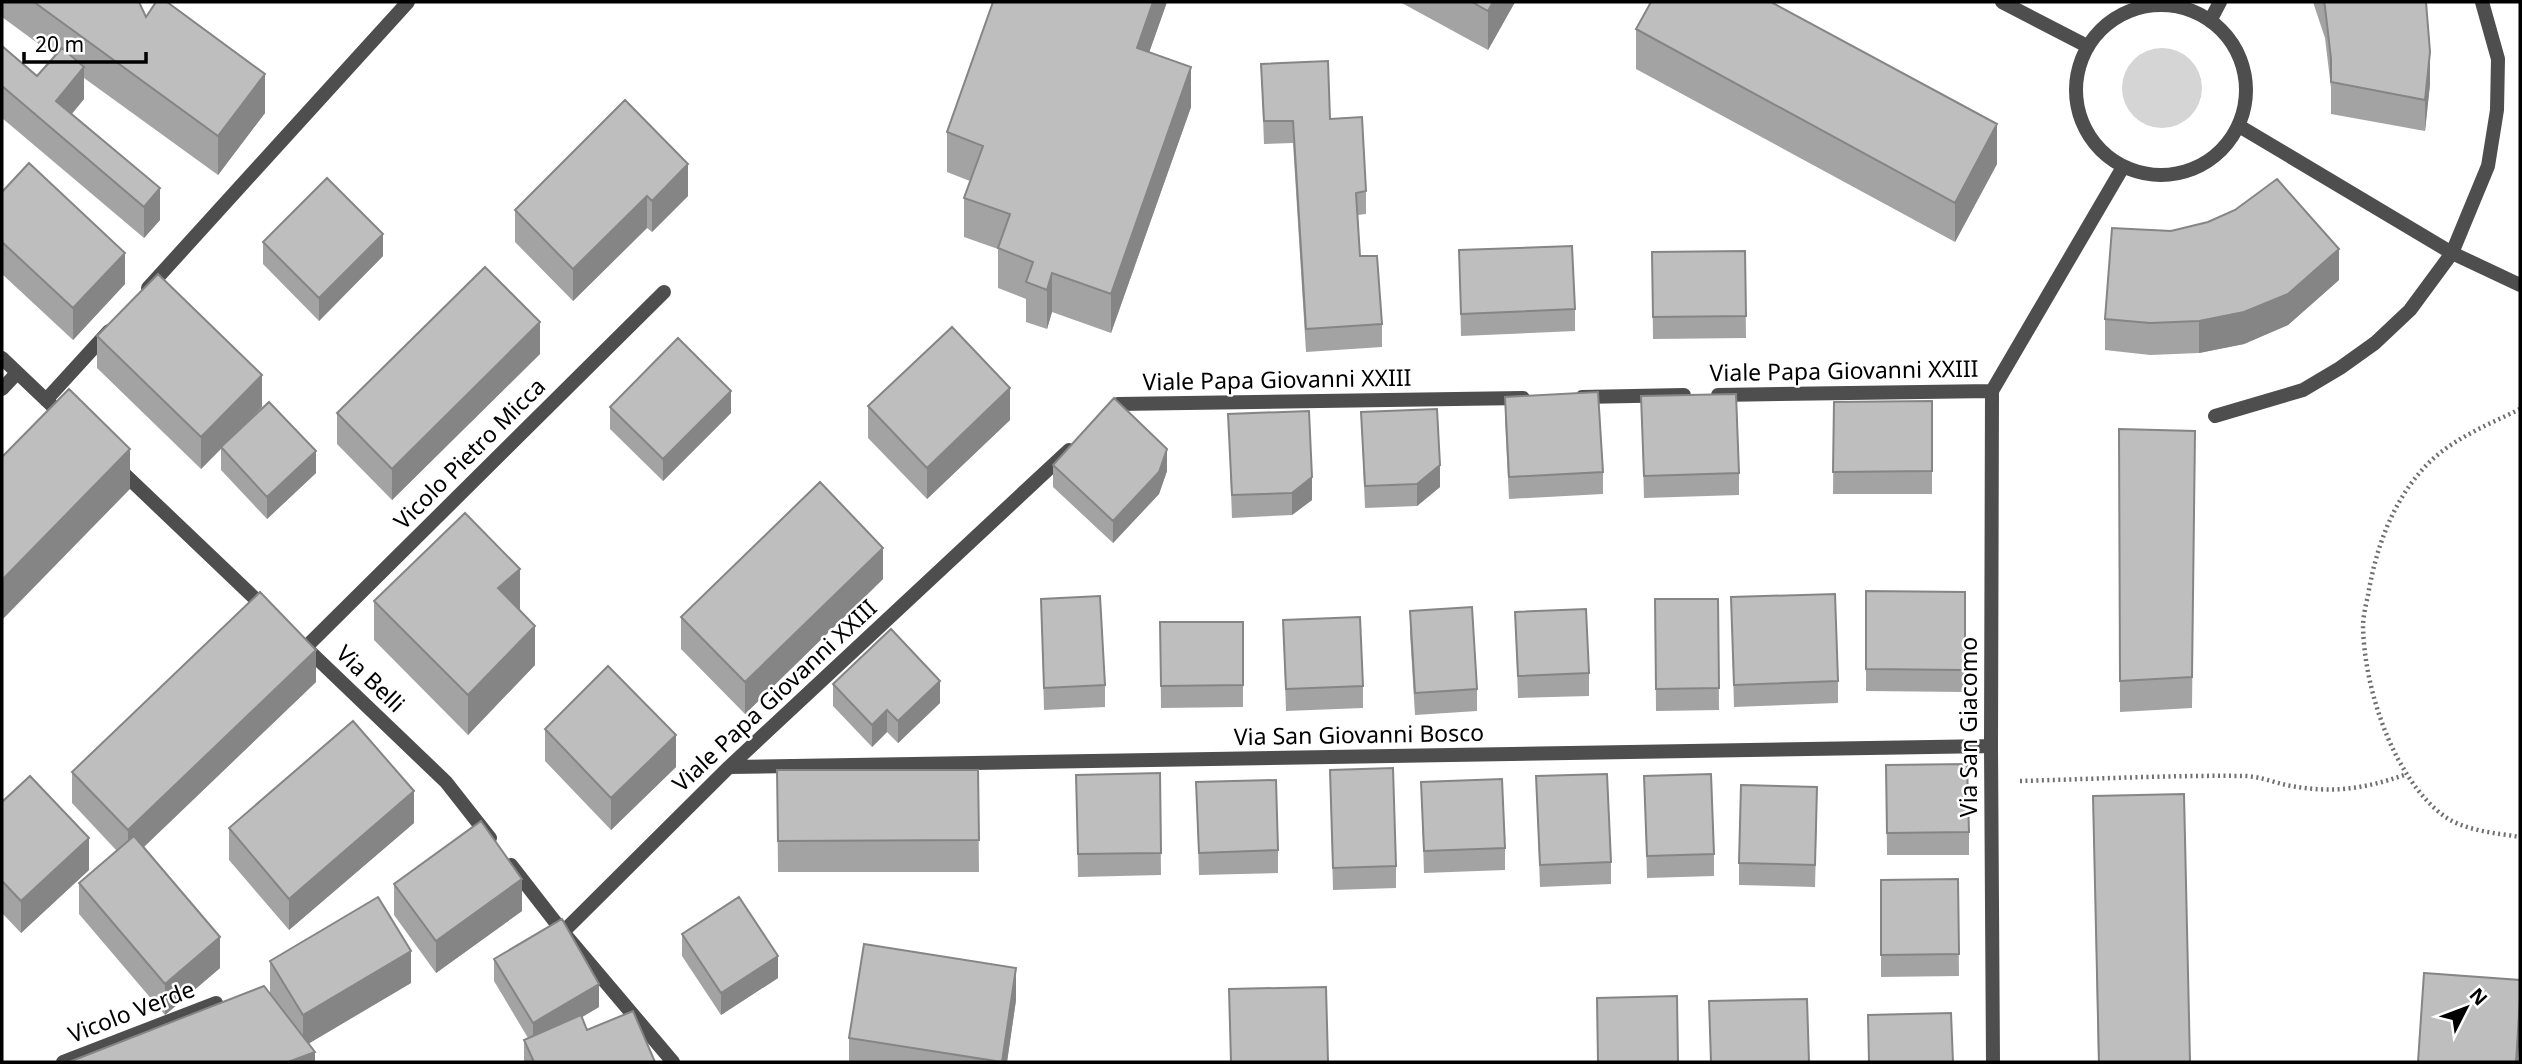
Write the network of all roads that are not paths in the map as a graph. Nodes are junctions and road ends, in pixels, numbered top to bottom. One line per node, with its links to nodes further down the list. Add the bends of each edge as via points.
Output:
1 (408, 2): 12 (street)
2 (2002, 2): 6 (street)
3 (2220, 2): 5 (street)
4 (2482, 2): 9 (street, via 2498,59 2497,110 2488,166)
5 (2210, 21): 6 (street, via 2185,8 2157,4 2130,10 2105,24); 7 (street, via 2231,41 2244,68 2246,97)
6 (2087, 46): 8 (street, via 2077,72 2078,110 2084,128 2101,151)
7 (2239, 126): 8 (street, via 2224,148 2203,165 2177,175 2150,175); 9 (street)
8 (2123, 167): 17 (street)
9 (2452, 253): 10 (street); 21 (street, via 2410,310 2348,361 2303,390)
10 (2520, 285)
11 (664, 292): 27 (street, Vicolo Pietro Micca)
12 (139, 298)
13 (120, 318): 20 (street)
14 (2, 358): 15 (street)
15 (17, 373): 16 (street); 20 (street)
16 (2, 388)
17 (1992, 391): 18 (street, Viale Papa Giovanni XXIII); 28 (street, Via San Giacomo)
18 (1562, 397)
19 (1534, 398): 22 (street, Viale Papa Giovanni XXIII, via 1118,404)
20 (46, 400): 23 (street)
21 (2215, 416)
22 (1098, 422)
23 (76, 429)
24 (1078, 441): 29 (street, Viale Papa Giovanni XXIII)
25 (107, 458): 26 (street)
26 (276, 619)
27 (301, 642): 30 (street, Via Belli, via 446,782)
28 (1990, 747): 29 (street, Via San Giovanni Bosco); 34 (street, Via San Giacomo)
29 (729, 767): 30 (street, Viale Papa Giovanni XXIII)
30 (563, 932): 33 (street, Via Belli)
31 (216, 1003): 32 (street, Vicolo Verde)
32 (63, 1062)
33 (673, 1062)
34 (1993, 1062)

